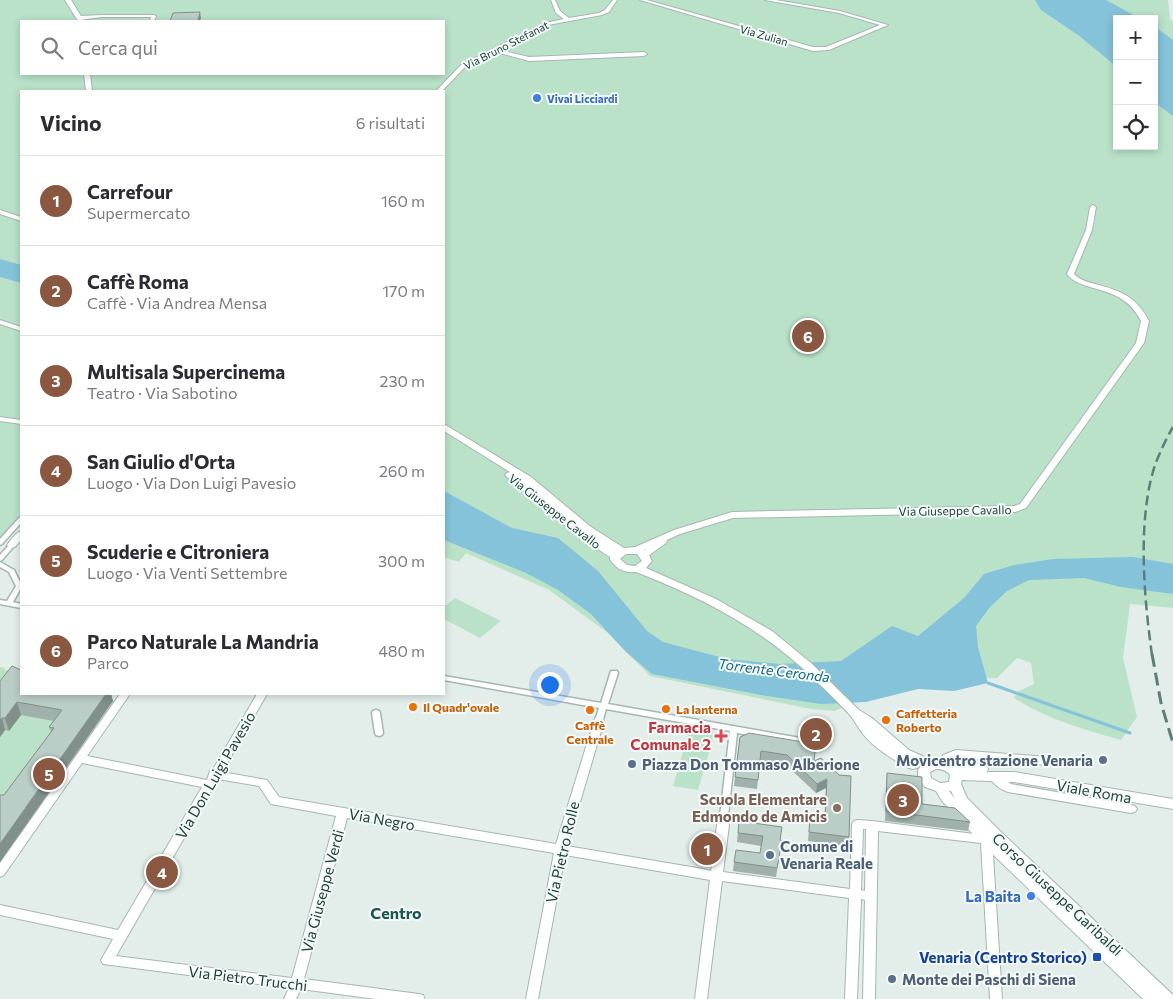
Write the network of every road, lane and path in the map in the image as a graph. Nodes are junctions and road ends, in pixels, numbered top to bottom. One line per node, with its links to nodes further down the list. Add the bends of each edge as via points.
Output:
1 (68, 0): 7 (street)
2 (554, 0): 9 (street, via 558,12)
3 (615, 0): 6 (street, Via Bruno Stefanat)
4 (642, 0): 5 (street, Via Zulian, via 813,49 827,49 885,25 840,12)
5 (767, 0)
6 (611, 3): 9 (street, Via Bruno Stefanat, via 607,11 600,14)
7 (80, 20): 8 (street, via 102,16 154,16)
8 (152, 20)
9 (567, 20): 10 (street, Via Bruno Stefanat, via 552,22)
10 (495, 50): 11 (street, via 528,59); 14 (street, Via Bruno Stefanat, via 463,66)
11 (644, 54)
12 (88, 75): 13 (street)
13 (89, 90)
14 (440, 90)
15 (1093, 207): 18 (street, via 1089,230 1070,274)
16 (0, 212): 17 (street)
17 (20, 219)
18 (1081, 282): 26 (street, Via Giuseppe Cavallo, via 1124,296 1136,304 1145,321 1140,343 1023,506 1015,509 732,515)
19 (0, 322): 20 (street)
20 (20, 329)
21 (0, 419): 22 (street)
22 (20, 422)
23 (445, 428): 30 (street, Via Giuseppe Cavallo, via 528,478)
24 (445, 435): 30 (street, Via Giuseppe Cavallo, via 520,482 580,533)
25 (20, 520): 28 (street)
26 (677, 532): 32 (street, Via Giuseppe Cavallo)
27 (20, 535): 29 (street)
28 (0, 543)
29 (12, 545): 31 (street)
30 (619, 554): 32 (street); 32 (street, via 615,560 627,569)
31 (0, 559)
32 (641, 559): 49 (street, via 675,583 754,624 853,710 860,724 881,744 899,758)
33 (0, 564): 35 (street, via 12,571 19,586)
34 (0, 602): 35 (street)
35 (9, 604): 36 (street)
36 (20, 606)
37 (614, 673): 41 (street, Via Pietro Rolle)
38 (445, 678): 41 (street)
39 (125, 695): 47 (street)
40 (261, 695): 53 (street, Via Don Luigi Pavesio)
41 (603, 707): 43 (street, Via Pietro Rolle); 44 (street)
42 (376, 713): 45 (street)
43 (599, 721): 62 (street, Via Pietro Rolle)
44 (734, 730): 46 (street); 59 (street)
45 (379, 733)
46 (823, 745)
47 (80, 759): 53 (street); 63 (street)
48 (1062, 762): 50 (street, Viale Roma, via 956,754 947,758)
49 (927, 768): 50 (street); 54 (street, Corso Giuseppe Garibaldi, via 924,774 927,782)
50 (951, 773): 51 (street, Viale Roma); 52 (street, Viale Roma, via 984,769); 54 (street, via 949,788); 79 (street, Corso Giuseppe Garibaldi, via 962,801)
51 (994, 777): 52 (street, Viale Roma); 56 (street, Viale Roma, via 1008,788)
52 (1014, 777): 55 (street, Viale Roma)
53 (211, 779): 57 (street, Via Negro, via 263,783 275,800); 68 (street, Via Don Luigi Pavesio)
54 (940, 788): 61 (street, Corso Giuseppe Garibaldi)
55 (1173, 804)
56 (1131, 809)
57 (343, 812): 60 (street, Via Giuseppe Verdi); 62 (street, Via Negro)
58 (868, 823): 61 (street); 65 (street, via 858,824); 66 (street)
59 (723, 825): 64 (street)
60 (336, 838): 70 (street, Via Giuseppe Verdi)
61 (986, 839): 77 (street); 78 (street, Corso Giuseppe Garibaldi)
62 (560, 849): 64 (street); 73 (street, Via Pietro Rolle)
63 (0, 872)
64 (717, 876): 65 (street); 74 (street)
65 (855, 894): 66 (street); 75 (street)
66 (871, 896): 76 (street)
67 (0, 910): 68 (street)
68 (121, 936): 69 (street, Via Don Luigi Pavesio)
69 (107, 960): 70 (street, Via Pietro Trucchi)
70 (297, 984): 71 (street, Via Giuseppe Verdi); 72 (street, Via Pietro Trucchi)
71 (290, 999)
72 (419, 999)
73 (532, 999)
74 (701, 999)
75 (851, 999)
76 (869, 999)
77 (996, 999)
78 (1153, 999)
79 (1168, 999)

